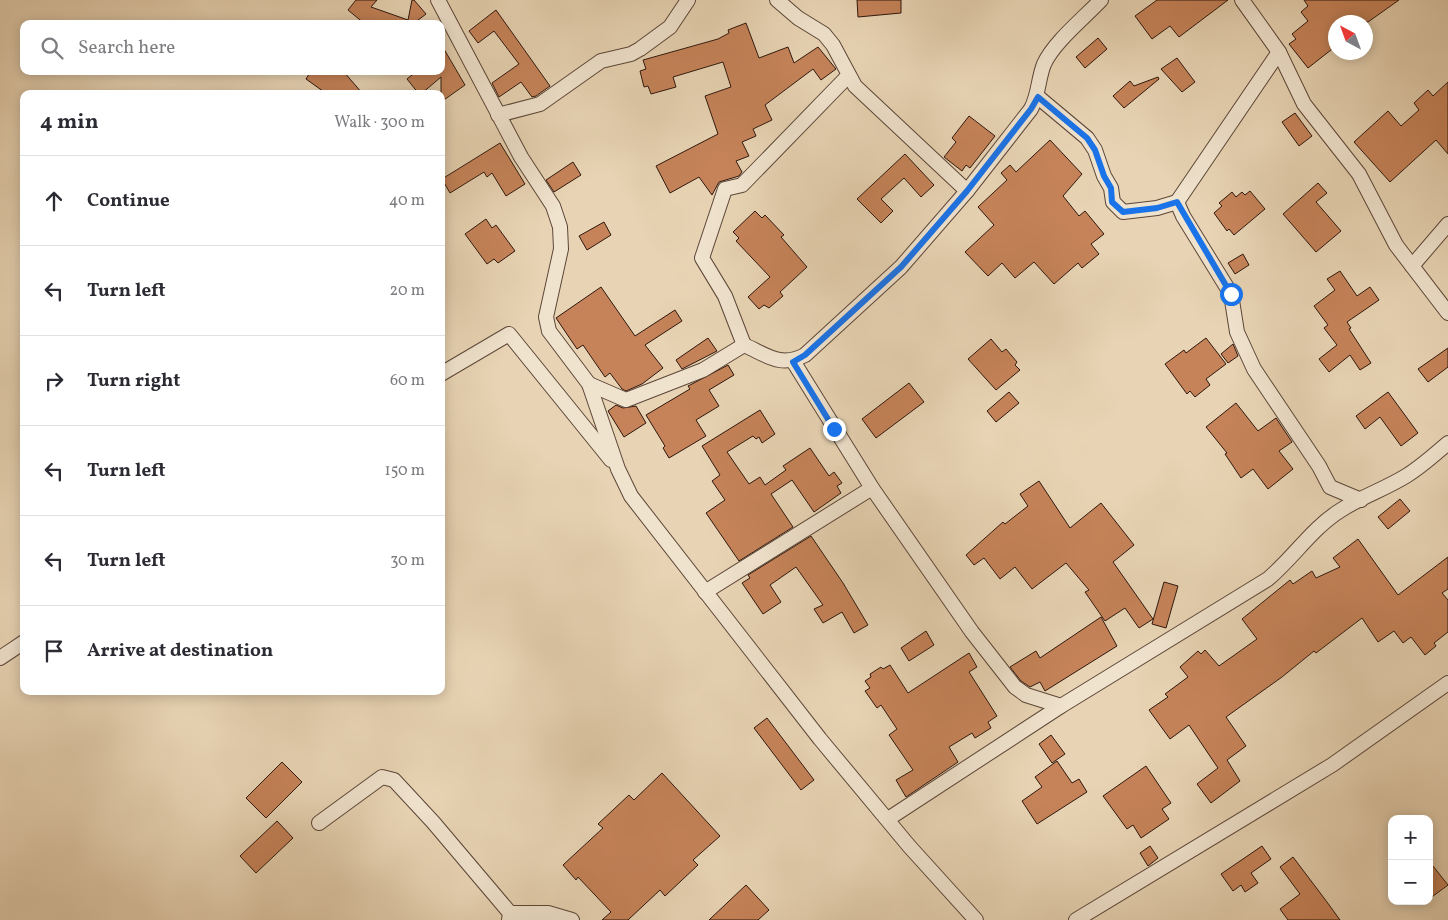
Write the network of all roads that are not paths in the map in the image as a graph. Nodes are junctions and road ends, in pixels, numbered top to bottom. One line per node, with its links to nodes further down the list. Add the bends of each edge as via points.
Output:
1 (438, 0): 9 (street)
2 (688, 0): 9 (street, via 670,27 640,49 600,61 540,104)
3 (777, 0): 7 (street, via 824,34)
4 (1102, 0): 8 (street, via 1045,63)
5 (1242, 0): 6 (street)
6 (1279, 52): 11 (street); 13 (street, via 1304,104 1359,174 1388,233)
7 (848, 76): 10 (street); 15 (street, via 742,186 725,189 721,198 702,258 725,296)
8 (1038, 97): 10 (street); 11 (street, via 1087,138 1111,188 1112,202 1123,212)
9 (498, 115): 18 (street, via 553,206 560,227 558,265 546,317 550,331)
10 (967, 191): 16 (street, via 901,267 805,355)
11 (1177, 202): 22 (street, via 1231,294 1236,332 1261,382 1330,487)
12 (1448, 224): 13 (street)
13 (1412, 266): 14 (street)
14 (1448, 313)
15 (744, 345): 16 (street, via 783,363); 18 (street, via 703,370 626,400)
16 (793, 362): 21 (street)
17 (445, 372): 20 (street, via 509,334)
18 (589, 384): 20 (street)
19 (1448, 443): 22 (street, via 1425,464)
20 (618, 469): 23 (street, via 631,496)
21 (872, 488): 23 (street); 27 (street, via 954,610 1015,687 1026,695)
22 (1361, 500): 27 (street, via 1322,525 1268,578)
23 (705, 592): 28 (street, via 820,739)
24 (20, 645): 25 (street)
25 (0, 658)
26 (1448, 683): 33 (street, via 1332,765)
27 (1061, 706): 28 (street)
28 (888, 819): 32 (street)
29 (319, 823): 30 (street, via 382,776 394,780)
30 (510, 916): 31 (street, via 548,913)
31 (572, 920)
32 (976, 920)
33 (1076, 920)

